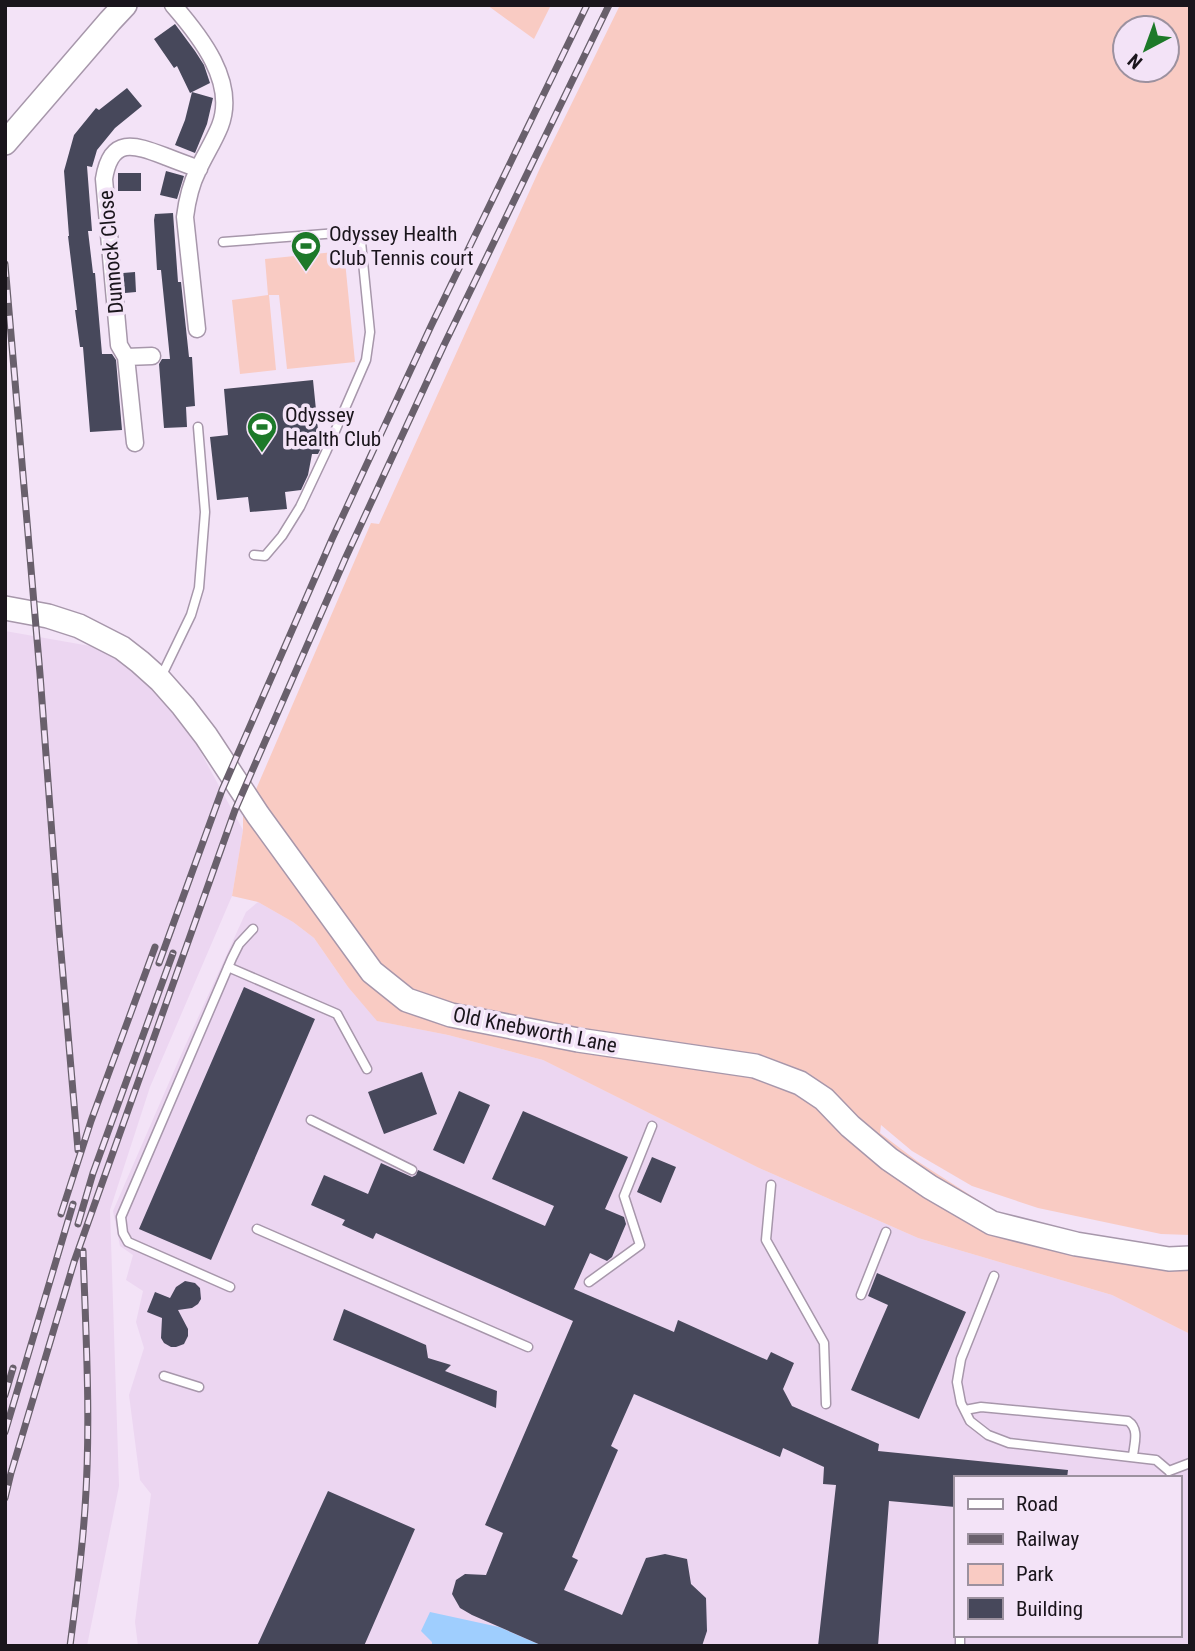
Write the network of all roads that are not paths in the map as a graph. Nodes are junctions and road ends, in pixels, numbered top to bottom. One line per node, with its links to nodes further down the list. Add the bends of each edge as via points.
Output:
1 (125, 5): 3 (street)
2 (173, 5): 4 (street, via 218,68 226,96 221,122)
3 (5, 143)
4 (199, 169): 6 (street, via 185,217); 8 (street, Dunnock Close, via 135,146 116,151 109,159 104,179 108,230 119,345)
5 (223, 242): 11 (lane, via 350,232 361,242 370,332 366,360 300,507 265,555)
6 (197, 329)
7 (152, 356): 8 (street)
8 (126, 357): 10 (street, Dunnock Close)
9 (198, 427): 13 (lane, via 205,512 199,588)
10 (135, 443)
11 (254, 555)
12 (5, 608): 13 (street, Old Knebworth Lane, via 79,626 122,648)
13 (160, 680): 23 (street, Old Knebworth Lane, via 206,736 372,972 407,1000 451,1015 578,1040 755,1066 808,1088 889,1159 992,1223 1076,1244 1169,1259)
14 (253, 929): 15 (lane)
15 (228, 967): 16 (lane, via 337,1014); 26 (lane, via 121,1217 128,1242)
16 (367, 1069)
17 (312, 1120): 19 (lane)
18 (652, 1126): 25 (lane, via 624,1196 640,1245)
19 (412, 1170)
20 (771, 1185): 31 (lane, via 766,1240 824,1343)
21 (257, 1229): 28 (lane)
22 (886, 1232): 27 (lane)
23 (1190, 1258)
24 (994, 1276): 32 (lane, via 961,1359 957,1382)
25 (589, 1282)
26 (230, 1287)
27 (860, 1295)
28 (528, 1347)
29 (164, 1376): 30 (lane)
30 (199, 1387)
31 (826, 1404)
32 (965, 1410): 33 (lane, via 970,1421 988,1435 1009,1443); 33 (lane, via 981,1407 1128,1422 1135,1429)
33 (1133, 1456): 35 (lane, via 1156,1460)
34 (1190, 1463): 35 (lane)
35 (1168, 1474)

